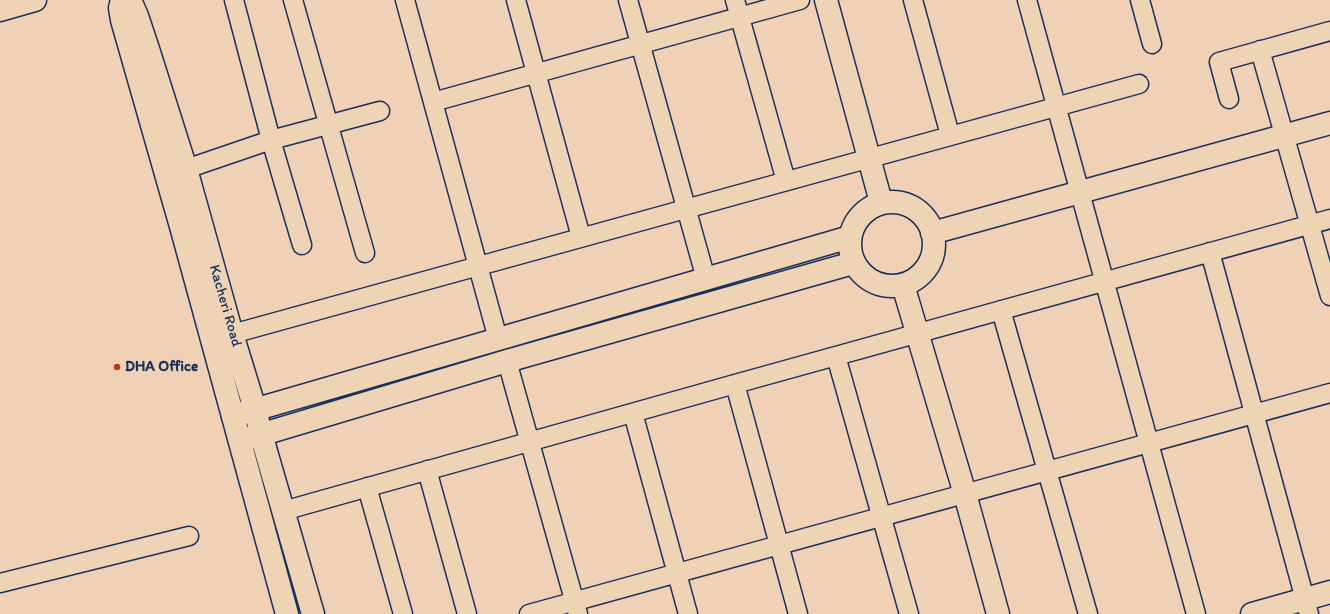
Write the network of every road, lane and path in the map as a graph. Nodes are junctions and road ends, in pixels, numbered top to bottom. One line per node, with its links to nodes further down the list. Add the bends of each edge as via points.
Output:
1 (35, 0): 15 (street)
2 (122, 0): 62 (street, Kacheri Road, via 122,20)
3 (130, 0): 32 (street, Kacheri Road)
4 (234, 0): 30 (street)
5 (293, 0): 27 (street)
6 (405, 0): 23 (street)
7 (516, 0): 20 (street)
8 (628, 0): 17 (street)
9 (800, 0): 14 (street)
10 (826, 0): 31 (street)
11 (913, 0): 28 (street)
12 (1027, 0): 24 (street)
13 (1140, 0): 18 (street)
14 (737, 8): 17 (street); 33 (street)
15 (0, 10)
16 (1330, 31): 19 (street)
17 (640, 44): 20 (street); 36 (street)
18 (1152, 44)
19 (1260, 50): 22 (street, via 1219,62); 29 (street)
20 (536, 73): 23 (street); 40 (street)
21 (1140, 84): 24 (street)
22 (1229, 99)
23 (433, 102): 46 (street)
24 (1056, 107): 28 (street); 34 (street)
25 (380, 111): 27 (street)
26 (1330, 123): 29 (street)
27 (328, 125): 30 (street); 44 (street)
28 (950, 136): 31 (street)
29 (1285, 136): 34 (street); 38 (street)
30 (271, 140): 32 (street); 42 (street)
31 (868, 158): 33 (street); 35 (street)
32 (186, 169): 52 (street, Kacheri Road)
33 (786, 181): 36 (street)
34 (1080, 193): 39 (street); 48 (street)
35 (881, 202): 39 (street, via 894,201 918,211 927,220); 41 (street, via 868,208 858,218)
36 (686, 208): 40 (street); 47 (street)
37 (1330, 219): 38 (street)
38 (1310, 225): 43 (street); 50 (street)
39 (932, 233): 49 (street, via 934,246 931,260 923,273)
40 (581, 237): 46 (street)
41 (850, 237): 45 (street); 47 (street)
42 (302, 246)
43 (1210, 252): 48 (street); 61 (street)
44 (365, 253)
45 (853, 263): 49 (street, via 869,280 882,285); 56 (street)
46 (478, 266): 52 (street); 54 (street)
47 (706, 279): 54 (street)
48 (1105, 282): 51 (street); 66 (street)
49 (903, 285): 53 (street)
50 (1330, 296)
51 (1001, 310): 53 (street); 68 (street)
52 (232, 334): 59 (street, Kacheri Road)
53 (916, 334): 55 (street); 70 (street)
54 (498, 339): 59 (street)
55 (836, 356): 57 (street); 72 (street)
56 (507, 361): 63 (street); 65 (street)
57 (735, 384): 60 (street); 74 (street)
58 (1330, 393): 61 (street)
59 (256, 409): 62 (street); 63 (street, Kacheri Road)
60 (633, 413): 65 (street); 75 (street)
61 (1254, 414): 66 (street); 78 (street)
62 (233, 416): 64 (street, Kacheri Road)
63 (261, 434): 64 (street); 71 (street, Kacheri Road)
64 (240, 441): 80 (street, Kacheri Road)
65 (530, 442): 67 (street); 79 (street)
66 (1149, 443): 68 (street); 90 (street)
67 (427, 470): 69 (street); 83 (street)
68 (1047, 471): 70 (street); 89 (street)
69 (366, 487): 71 (street); 82 (street)
70 (965, 494): 72 (street); 88 (street)
71 (283, 511): 81 (street, Kacheri Road)
72 (881, 517): 74 (street); 87 (street)
73 (189, 536): 76 (street)
74 (779, 545): 75 (street); 86 (street)
75 (677, 573): 79 (street); 85 (street)
76 (0, 583)
77 (1330, 592): 78 (street)
78 (1307, 607): 91 (street)
79 (577, 608): 84 (street)
80 (287, 614)
81 (313, 614)
82 (403, 614)
83 (467, 614)
84 (529, 614)
85 (688, 614)
86 (798, 614)
87 (909, 614)
88 (998, 614)
89 (1088, 614)
90 (1196, 614)
91 (1252, 614)

